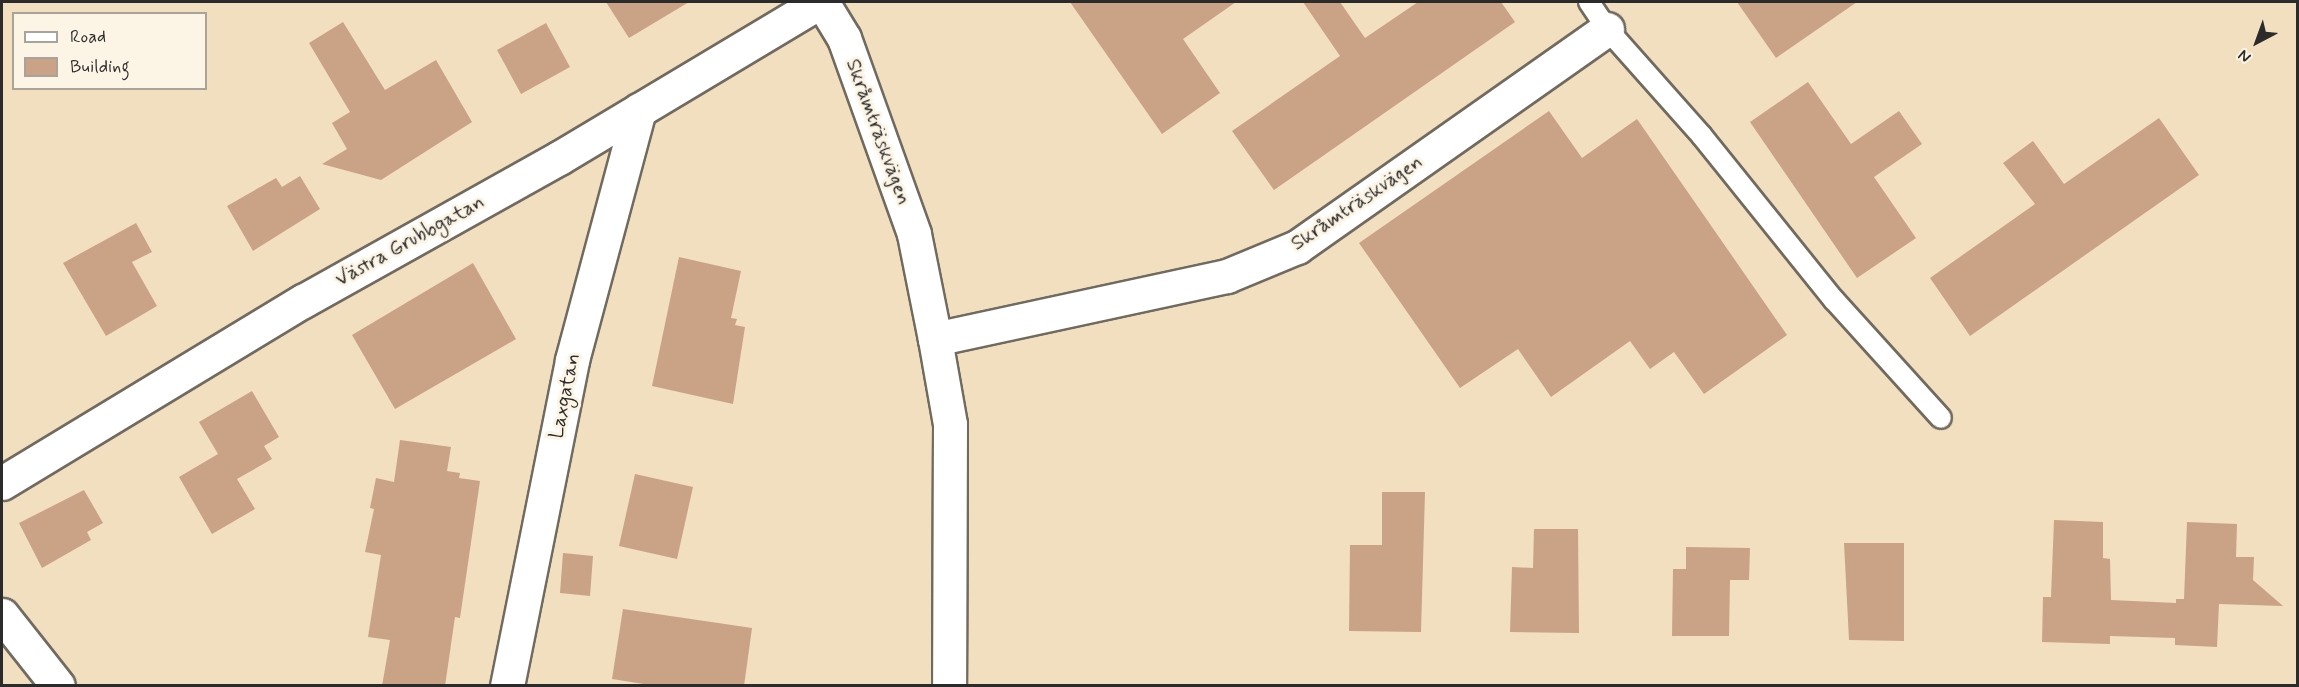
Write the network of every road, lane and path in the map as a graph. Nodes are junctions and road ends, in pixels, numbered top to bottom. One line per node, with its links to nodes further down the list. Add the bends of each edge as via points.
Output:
1 (821, 2): 4 (street, Västra Grubbgatan); 5 (street, Skråmträskvägen, via 844,38 914,234)
2 (1589, 2): 3 (lane)
3 (1607, 29): 5 (street, Skråmträskvägen, via 1297,246 1227,276); 6 (lane, via 1702,136 1834,300)
4 (639, 110): 7 (street, Västra Grubbgatan, via 303,301); 9 (street, Laxgatan, via 572,360)
5 (935, 339): 11 (street, Skråmträskvägen, via 950,424)
6 (1941, 418)
7 (2, 483)
8 (2, 615): 10 (street)
9 (509, 685)
10 (58, 686)
11 (950, 686)

